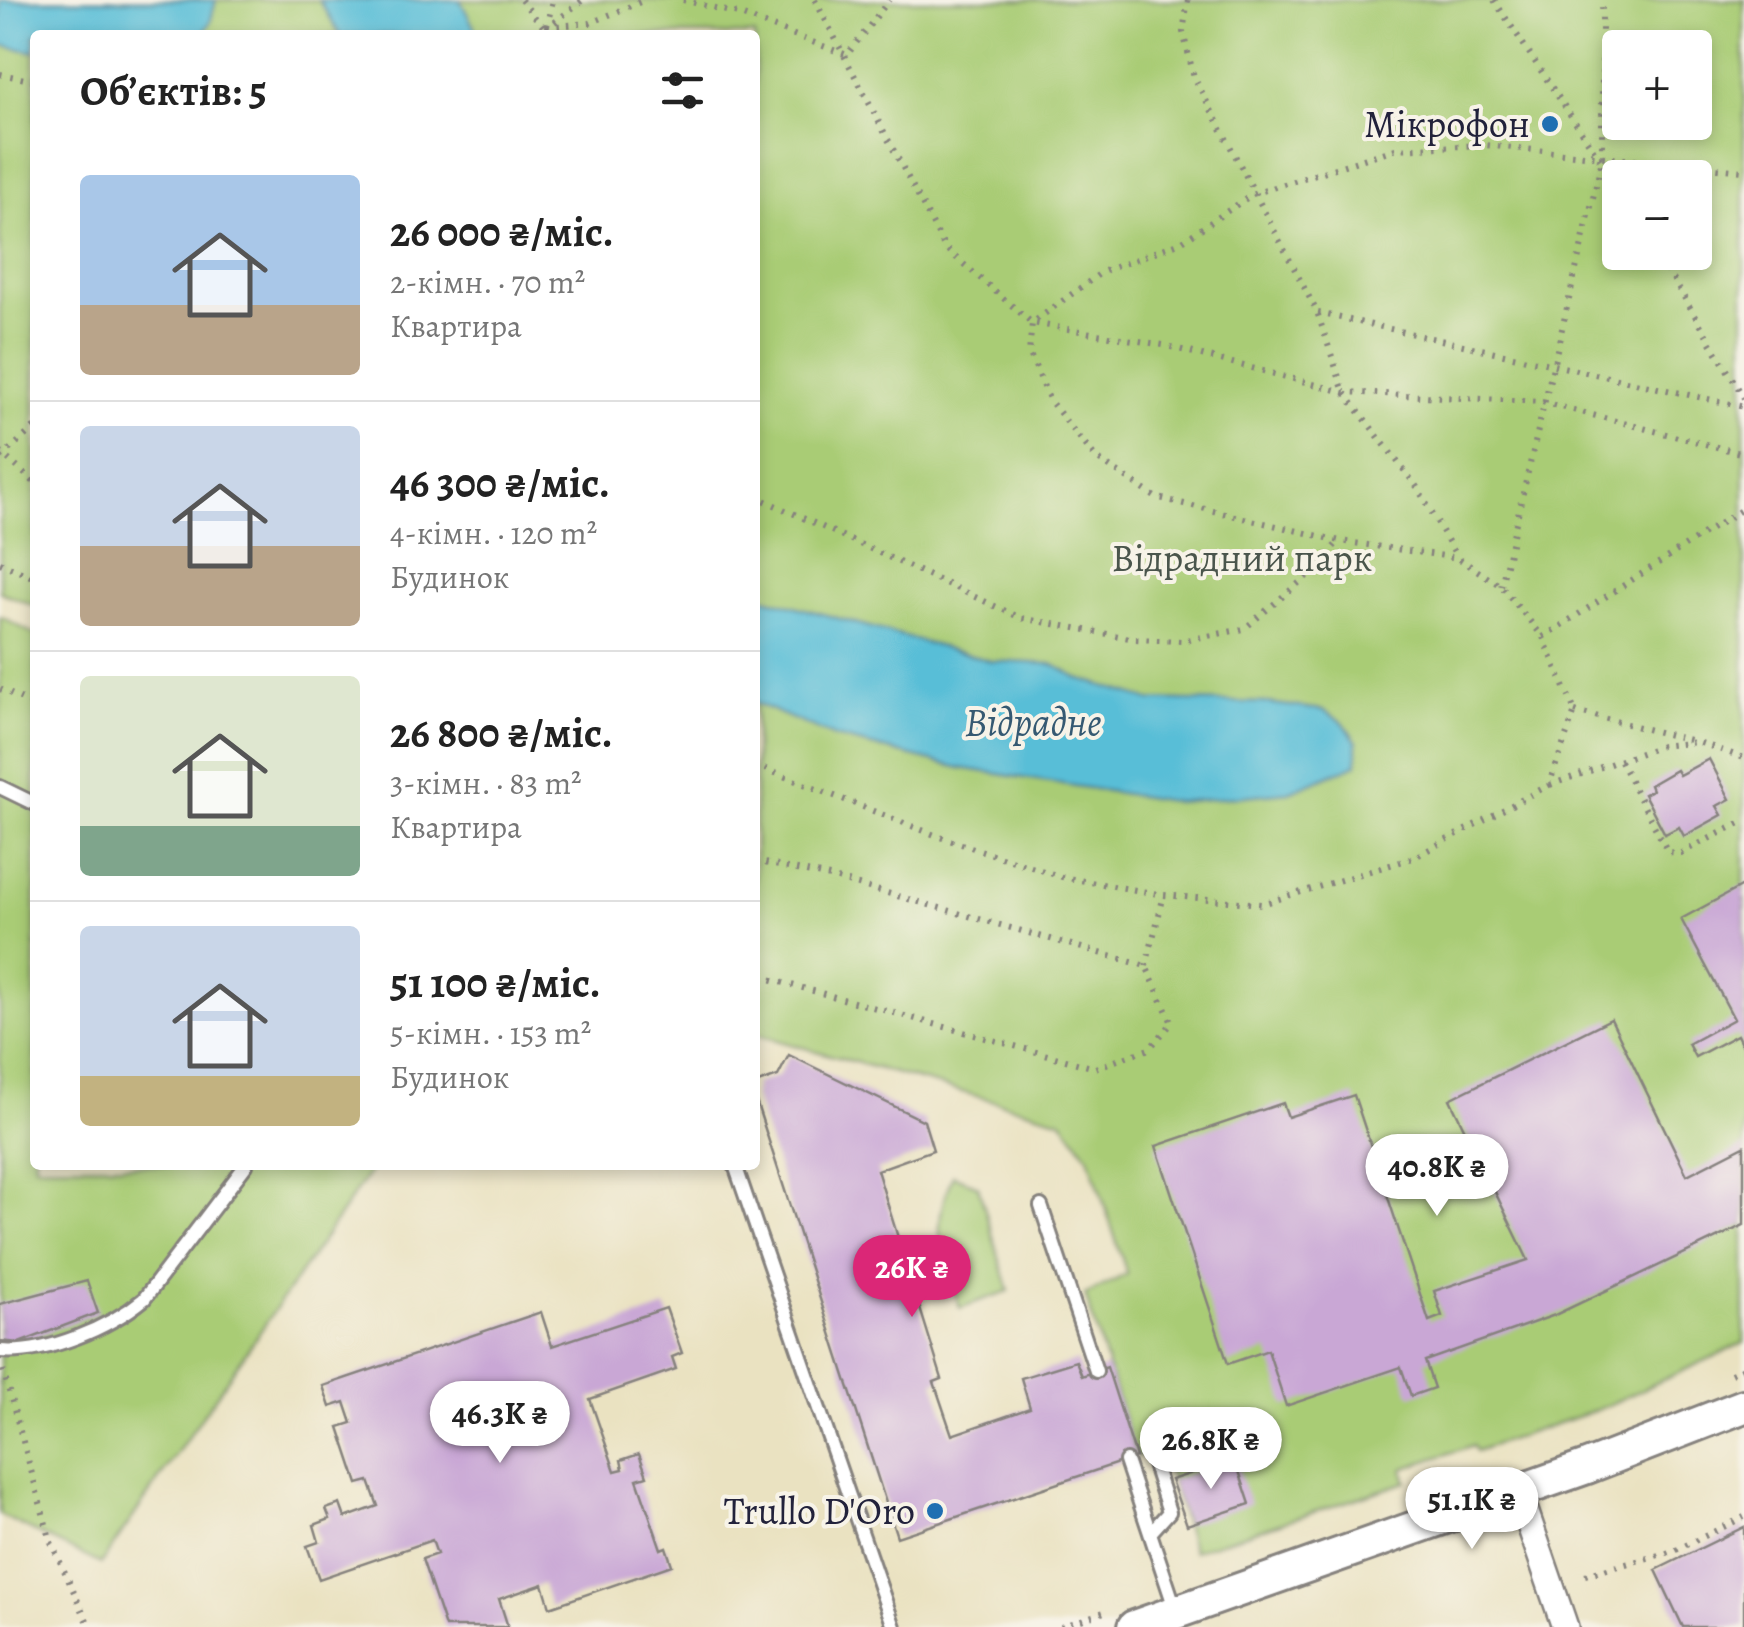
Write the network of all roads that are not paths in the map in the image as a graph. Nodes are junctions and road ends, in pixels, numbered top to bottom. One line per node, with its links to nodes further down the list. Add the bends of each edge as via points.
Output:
1 (0, 786): 2 (lane)
2 (30, 801)
3 (242, 1170): 6 (lane, via 127,1313 22,1353)
4 (737, 1170): 15 (lane)
5 (1041, 1206): 7 (lane)
6 (0, 1350)
7 (1096, 1371)
8 (1744, 1406): 12 (street)
9 (1744, 1418): 12 (street)
10 (1150, 1452): 13 (lane, via 1169,1512)
11 (1126, 1461): 13 (lane)
12 (1520, 1495): 14 (street); 17 (street)
13 (1150, 1533): 14 (lane)
14 (1178, 1620): 16 (street)
15 (894, 1627)
16 (1134, 1627)
17 (1565, 1627)

